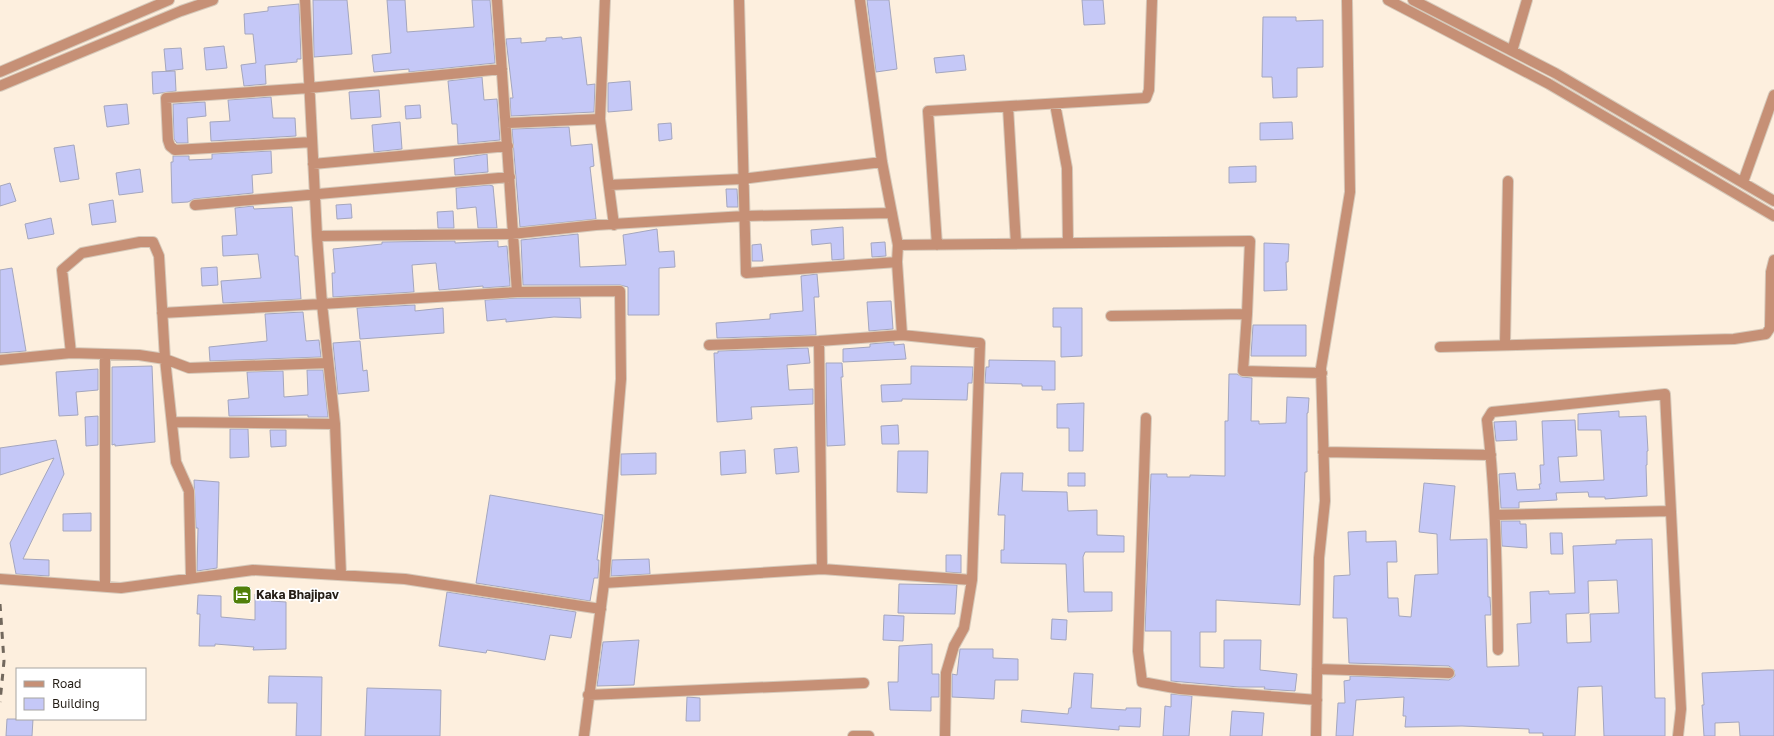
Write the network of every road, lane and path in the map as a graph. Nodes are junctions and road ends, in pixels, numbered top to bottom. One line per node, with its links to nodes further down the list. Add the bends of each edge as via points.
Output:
1 (168, 0): 15 (street)
2 (213, 0): 16 (street)
3 (305, 0): 17 (street)
4 (497, 0): 14 (street)
5 (605, 0): 21 (street)
6 (739, 0): 28 (street)
7 (860, 0): 25 (street)
8 (1152, 0): 19 (street, via 1149,90 1146,98)
9 (1347, 0): 62 (street, via 1350,192)
10 (1388, 0): 37 (street, via 1549,84)
11 (1413, 0): 13 (street)
12 (1527, 0): 13 (street)
13 (1512, 51): 30 (street, via 1555,73)
14 (502, 69): 17 (street); 22 (street)
15 (0, 72)
16 (0, 86)
17 (309, 88): 23 (street); 23 (street, via 166,98 168,140 175,150)
18 (1774, 96): 30 (street)
19 (1055, 104): 20 (street); 41 (street, via 1067,168)
20 (1008, 106): 42 (street); 44 (street, via 928,111)
21 (600, 119): 22 (street); 31 (street)
22 (506, 123): 24 (street)
23 (312, 142): 26 (street)
24 (508, 146): 26 (street); 27 (street)
25 (882, 162): 28 (street); 35 (street)
26 (313, 164): 32 (street)
27 (510, 177): 32 (street); 39 (street)
28 (744, 178): 31 (street); 36 (street)
29 (1508, 181): 54 (street)
30 (1743, 182): 33 (street)
31 (609, 185): 38 (street)
32 (315, 193): 34 (street); 40 (street)
33 (1774, 200)
34 (195, 205)
35 (892, 213): 36 (street); 43 (street)
36 (745, 216): 38 (street); 46 (street, via 746,273)
37 (1774, 216)
38 (614, 225): 39 (street)
39 (512, 234): 40 (street); 47 (street)
40 (317, 236): 48 (street)
41 (1068, 243): 42 (street); 50 (street, via 1250,241)
42 (1016, 244): 44 (street)
43 (898, 245): 44 (street); 46 (street)
44 (937, 245)
45 (1774, 260): 54 (street, via 1771,272 1770,328 1766,334 1734,340)
46 (897, 262): 52 (street)
47 (517, 292): 48 (street); 75 (street, via 620,291 621,379)
48 (322, 304): 49 (street); 61 (street)
49 (162, 314): 57 (street, via 159,256 153,242 82,253 62,270); 59 (street)
50 (1247, 314): 51 (street); 62 (street, via 1243,371)
51 (1111, 316)
52 (902, 334): 53 (street); 74 (street, via 980,343)
53 (819, 341): 55 (street); 70 (street)
54 (1505, 344): 56 (street)
55 (709, 345)
56 (1440, 347)
57 (71, 353): 58 (street); 60 (street)
58 (105, 355): 59 (street, via 139,355); 76 (street)
59 (165, 359): 61 (street, via 189,368); 64 (street)
60 (0, 360)
61 (328, 363): 65 (street)
62 (1322, 372): 66 (street)
63 (1146, 418): 83 (street, via 1138,651 1142,682 1180,689)
64 (172, 422): 65 (street); 72 (street, via 176,462 189,491)
65 (335, 424): 71 (street)
66 (1323, 452): 67 (street); 79 (street, via 1326,501 1319,558)
67 (1491, 455): 68 (street, via 1487,420 1492,412 1665,394); 69 (street)
68 (1671, 511): 69 (street); 89 (street, via 1681,709)
69 (1495, 515): 78 (street)
70 (822, 569): 74 (street); 75 (street)
71 (341, 575): 72 (street, via 253,570); 77 (street, via 404,579)
72 (191, 577): 76 (street, via 120,588)
73 (0, 579): 76 (street)
74 (972, 580): 87 (street, via 964,628 954,646 946,673)
75 (604, 583): 77 (street)
76 (104, 587)
77 (601, 609): 82 (street)
78 (1498, 650)
79 (1317, 669): 80 (street); 83 (street)
80 (1449, 672)
81 (864, 683): 82 (street)
82 (588, 695): 84 (street)
83 (1317, 700): 88 (street)
84 (584, 736)
85 (853, 736): 86 (street)
86 (869, 736)
87 (945, 736)
88 (1316, 736)
89 (1678, 736)

